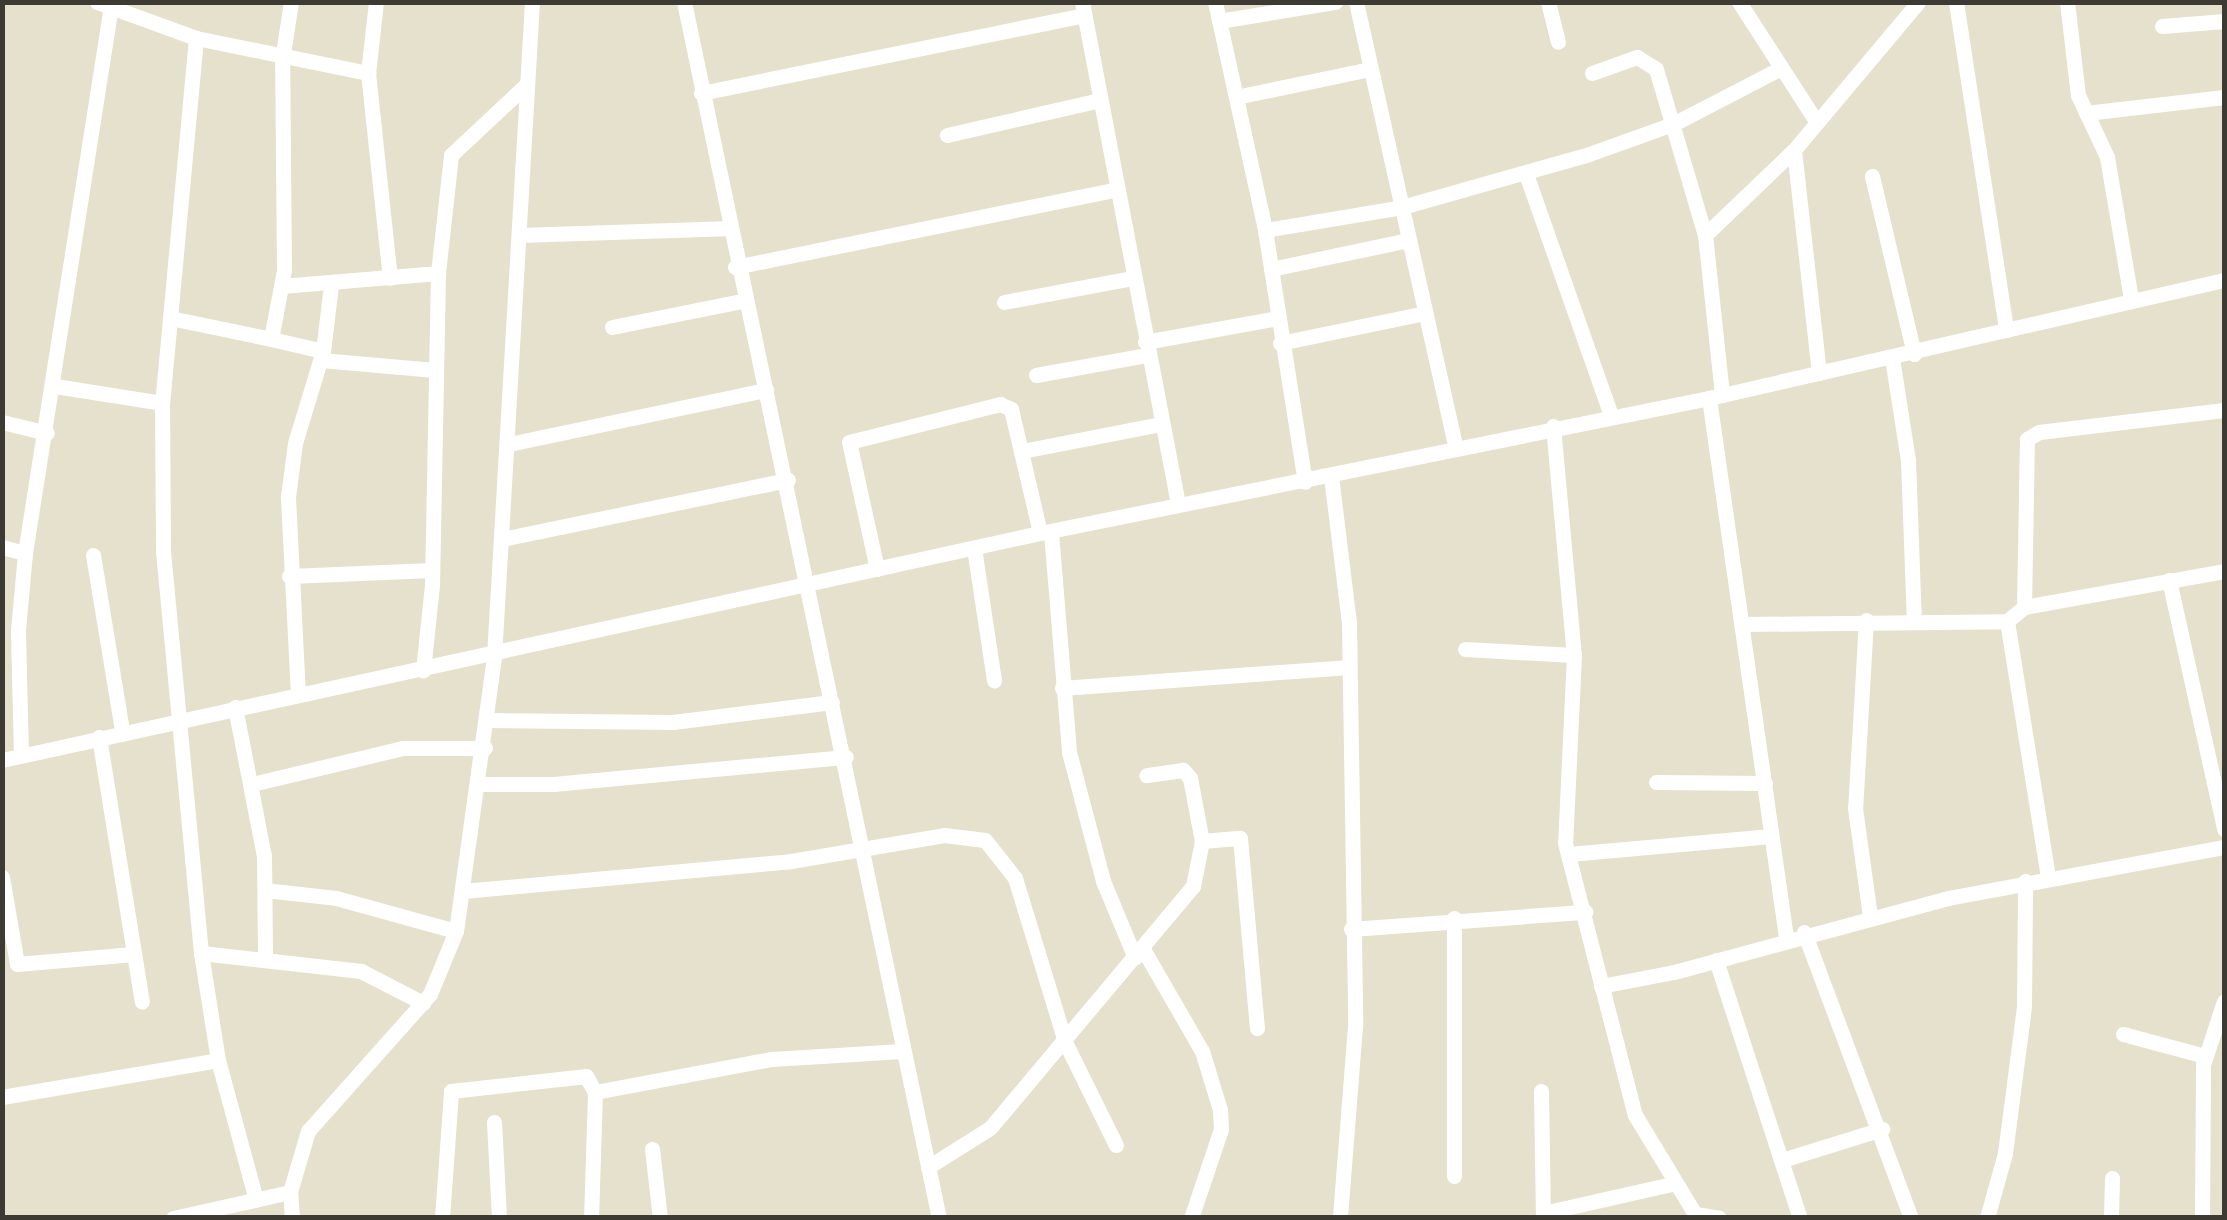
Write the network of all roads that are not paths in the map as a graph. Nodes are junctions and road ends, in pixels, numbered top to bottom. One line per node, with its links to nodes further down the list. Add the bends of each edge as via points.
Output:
1 (291, 2): 20 (street)
2 (376, 2): 23 (street)
3 (532, 2): 25 (street)
4 (684, 2): 26 (street)
5 (1215, 2): 15 (street)
6 (1335, 2): 15 (street)
7 (1356, 2): 22 (street)
8 (1548, 2): 19 (street)
9 (1740, 2): 21 (street)
10 (1918, 2): 31 (street)
11 (1956, 2): 59 (street, via 1976,167)
12 (2067, 2): 30 (street)
13 (104, 4): 18 (street); 69 (street)
14 (1083, 8): 26 (street); 29 (street)
15 (1219, 22): 27 (street)
16 (2224, 22): 17 (street)
17 (2162, 26)
18 (196, 38): 20 (street); 56 (street)
19 (1558, 42)
20 (282, 60): 23 (street); 51 (street)
21 (1781, 68): 31 (street); 32 (street)
22 (1370, 69): 27 (street); 38 (street)
23 (368, 73): 47 (street)
24 (1592, 73): 32 (street, via 1648,59)
25 (527, 84): 42 (street); 46 (street, via 451,155)
26 (701, 92): 39 (street)
27 (1236, 97): 40 (street)
28 (2224, 97): 30 (street)
29 (1096, 101): 33 (street); 37 (street)
30 (2086, 113): 52 (street, via 2107,157)
31 (1816, 121): 34 (street)
32 (1672, 124): 35 (street); 41 (street)
33 (947, 135)
34 (1794, 150): 41 (street); 67 (street)
35 (1526, 174): 38 (street); 74 (street)
36 (1872, 176): 63 (street)
37 (1114, 190): 44 (street); 48 (street)
38 (1402, 207): 40 (street); 43 (street)
39 (726, 228): 42 (street); 44 (street)
40 (1266, 230): 45 (street)
41 (1704, 235): 71 (street)
42 (519, 236): 79 (street)
43 (1409, 240): 45 (street); 55 (street)
44 (735, 268): 53 (street)
45 (1271, 269): 57 (street)
46 (438, 273): 47 (street); 66 (street)
47 (390, 278): 50 (street)
48 (1132, 278): 54 (street); 62 (street)
49 (2224, 280): 52 (street)
50 (331, 284): 51 (street); 64 (street)
51 (280, 286): 60 (street)
52 (2131, 299): 59 (street)
53 (742, 301): 58 (street); 70 (street)
54 (1004, 302)
55 (1425, 313): 61 (street); 80 (street)
56 (170, 318): 60 (street); 72 (street)
57 (1278, 318): 61 (street); 62 (street)
58 (612, 328)
59 (2006, 330): 63 (street)
60 (271, 339): 64 (street)
61 (1280, 343): 84 (street)
62 (1146, 349): 68 (street); 76 (street)
63 (1914, 354): 65 (street)
64 (322, 356): 66 (street); 95 (street, via 295,443)
65 (1892, 358): 67 (street); 100 (street, via 1908,460)
66 (434, 370): 93 (street)
67 (1819, 373): 71 (street)
68 (1036, 375)
69 (56, 386): 72 (street); 78 (street)
70 (766, 390): 79 (street); 83 (street)
71 (1715, 396): 74 (street); 102 (street)
72 (162, 403): 113 (street, via 163,552)
73 (2224, 410): 98 (street, via 2039,432 2027,439)
74 (1610, 416): 77 (street)
75 (2, 422): 78 (street)
76 (1161, 424): 81 (street); 85 (street)
77 (1553, 426): 80 (street); 104 (street)
78 (46, 433): 90 (street)
79 (509, 444): 87 (street)
80 (1456, 449): 82 (street)
81 (1022, 451): 86 (street); 92 (street, via 1006,404 852,440)
82 (1331, 476): 84 (street); 106 (street)
83 (788, 480): 87 (street); 97 (street)
84 (1305, 482): 85 (street)
85 (1178, 504): 86 (street)
86 (1046, 533): 89 (street); 109 (street)
87 (502, 538): 105 (street)
88 (2, 547): 90 (street)
89 (974, 548): 92 (street); 108 (street)
90 (26, 553): 118 (street, via 18,630)
91 (93, 555): 115 (street)
92 (876, 569): 97 (street)
93 (432, 570): 95 (street); 107 (street)
94 (2224, 571): 96 (street)
95 (289, 576): 110 (street)
96 (2169, 580): 98 (street); 126 (street)
97 (810, 586): 105 (street); 111 (street)
98 (2024, 607): 101 (street)
99 (1866, 620): 100 (street); 102 (street); 138 (street, via 1855,808)
100 (1914, 621): 101 (street)
101 (2006, 622): 132 (street)
102 (1742, 624): 123 (street)
103 (1465, 650): 104 (street)
104 (1574, 655): 131 (street, via 1565,784)
105 (494, 657): 107 (street); 114 (street)
106 (1349, 667): 109 (street); 140 (street)
107 (423, 670): 110 (street)
108 (994, 681)
109 (1062, 688): 145 (street, via 1069,752 1103,881)
110 (298, 695): 112 (street)
111 (832, 702): 114 (street, via 672,722); 119 (street)
112 (235, 707): 113 (street); 124 (street)
113 (182, 717): 115 (street); 144 (street)
114 (489, 720): 117 (street)
115 (122, 730): 116 (street)
116 (100, 737): 118 (street); 146 (street)
117 (485, 748): 124 (street, via 403,748); 125 (street)
118 (20, 755): 120 (street)
119 (846, 757): 125 (street, via 552,784); 130 (street)
120 (2, 760)
121 (1146, 776): 128 (street, via 1188,773)
122 (1656, 782): 123 (street)
123 (1765, 782): 127 (street)
124 (252, 784): 135 (street)
125 (480, 784): 136 (street)
126 (2224, 829)
127 (1770, 836): 131 (street); 143 (street)
128 (1202, 841): 145 (street, via 1193,886); 153 (street, via 1240,838)
129 (2224, 848): 132 (street)
130 (866, 849): 136 (street); 155 (street, via 963,834 985,840 1005,859); 156 (street)
131 (1570, 854): 137 (street)
132 (2048, 877): 134 (street)
133 (2, 878): 146 (street, via 17,964)
134 (2025, 881): 138 (street); 186 (street, via 2024,1006 2004,1153)
135 (265, 890): 141 (street, via 336,898); 147 (street)
136 (463, 891): 141 (street)
137 (1585, 912): 139 (street); 149 (street)
138 (1870, 916): 142 (street)
139 (1454, 918): 140 (street); 168 (street)
140 (1351, 929): 182 (street, via 1356,1058)
141 (456, 931): 152 (street)
142 (1804, 932): 143 (street); 163 (street)
143 (1786, 937): 148 (street)
144 (201, 953): 147 (street); 158 (street)
145 (1139, 953): 155 (street); 181 (street, via 1202,1050 1220,1110 1221,1130)
146 (134, 954): 151 (street)
147 (265, 956): 152 (street, via 381,976)
148 (1716, 960): 149 (street); 166 (street)
149 (1600, 986): 170 (street, via 1635,1115)
150 (2224, 1001): 157 (street)
151 (142, 1002)
152 (423, 1003): 171 (street, via 308,1132)
153 (1257, 1028)
154 (2123, 1034): 157 (street)
155 (1065, 1042): 164 (street); 167 (street, via 990,1128)
156 (902, 1050): 160 (street, via 744,1062); 167 (street)
157 (2205, 1056): 188 (street)
158 (218, 1060): 161 (street); 172 (street)
159 (1541, 1090): 170 (street, via 1543,1213)
160 (595, 1092): 176 (street, via 586,1076 450,1091); 178 (street)
161 (2, 1097)
162 (494, 1122): 177 (street)
163 (1882, 1130): 166 (street); 185 (street)
164 (1116, 1146)
165 (652, 1149): 179 (street)
166 (1782, 1160): 184 (street)
167 (928, 1167): 180 (street)
168 (1454, 1176)
169 (2112, 1178): 187 (street)
170 (1672, 1184): 173 (street)
171 (290, 1192): 172 (street); 175 (street)
172 (256, 1200): 174 (street)
173 (1695, 1216): 183 (street)
174 (173, 1218)
175 (292, 1218)
176 (442, 1218)
177 (499, 1218)
178 (591, 1218)
179 (660, 1218)
180 (940, 1218)
181 (1191, 1218)
182 (1340, 1218)
183 (1719, 1218)
184 (1800, 1218)
185 (1911, 1218)
186 (1987, 1218)
187 (2111, 1218)
188 (2202, 1218)

